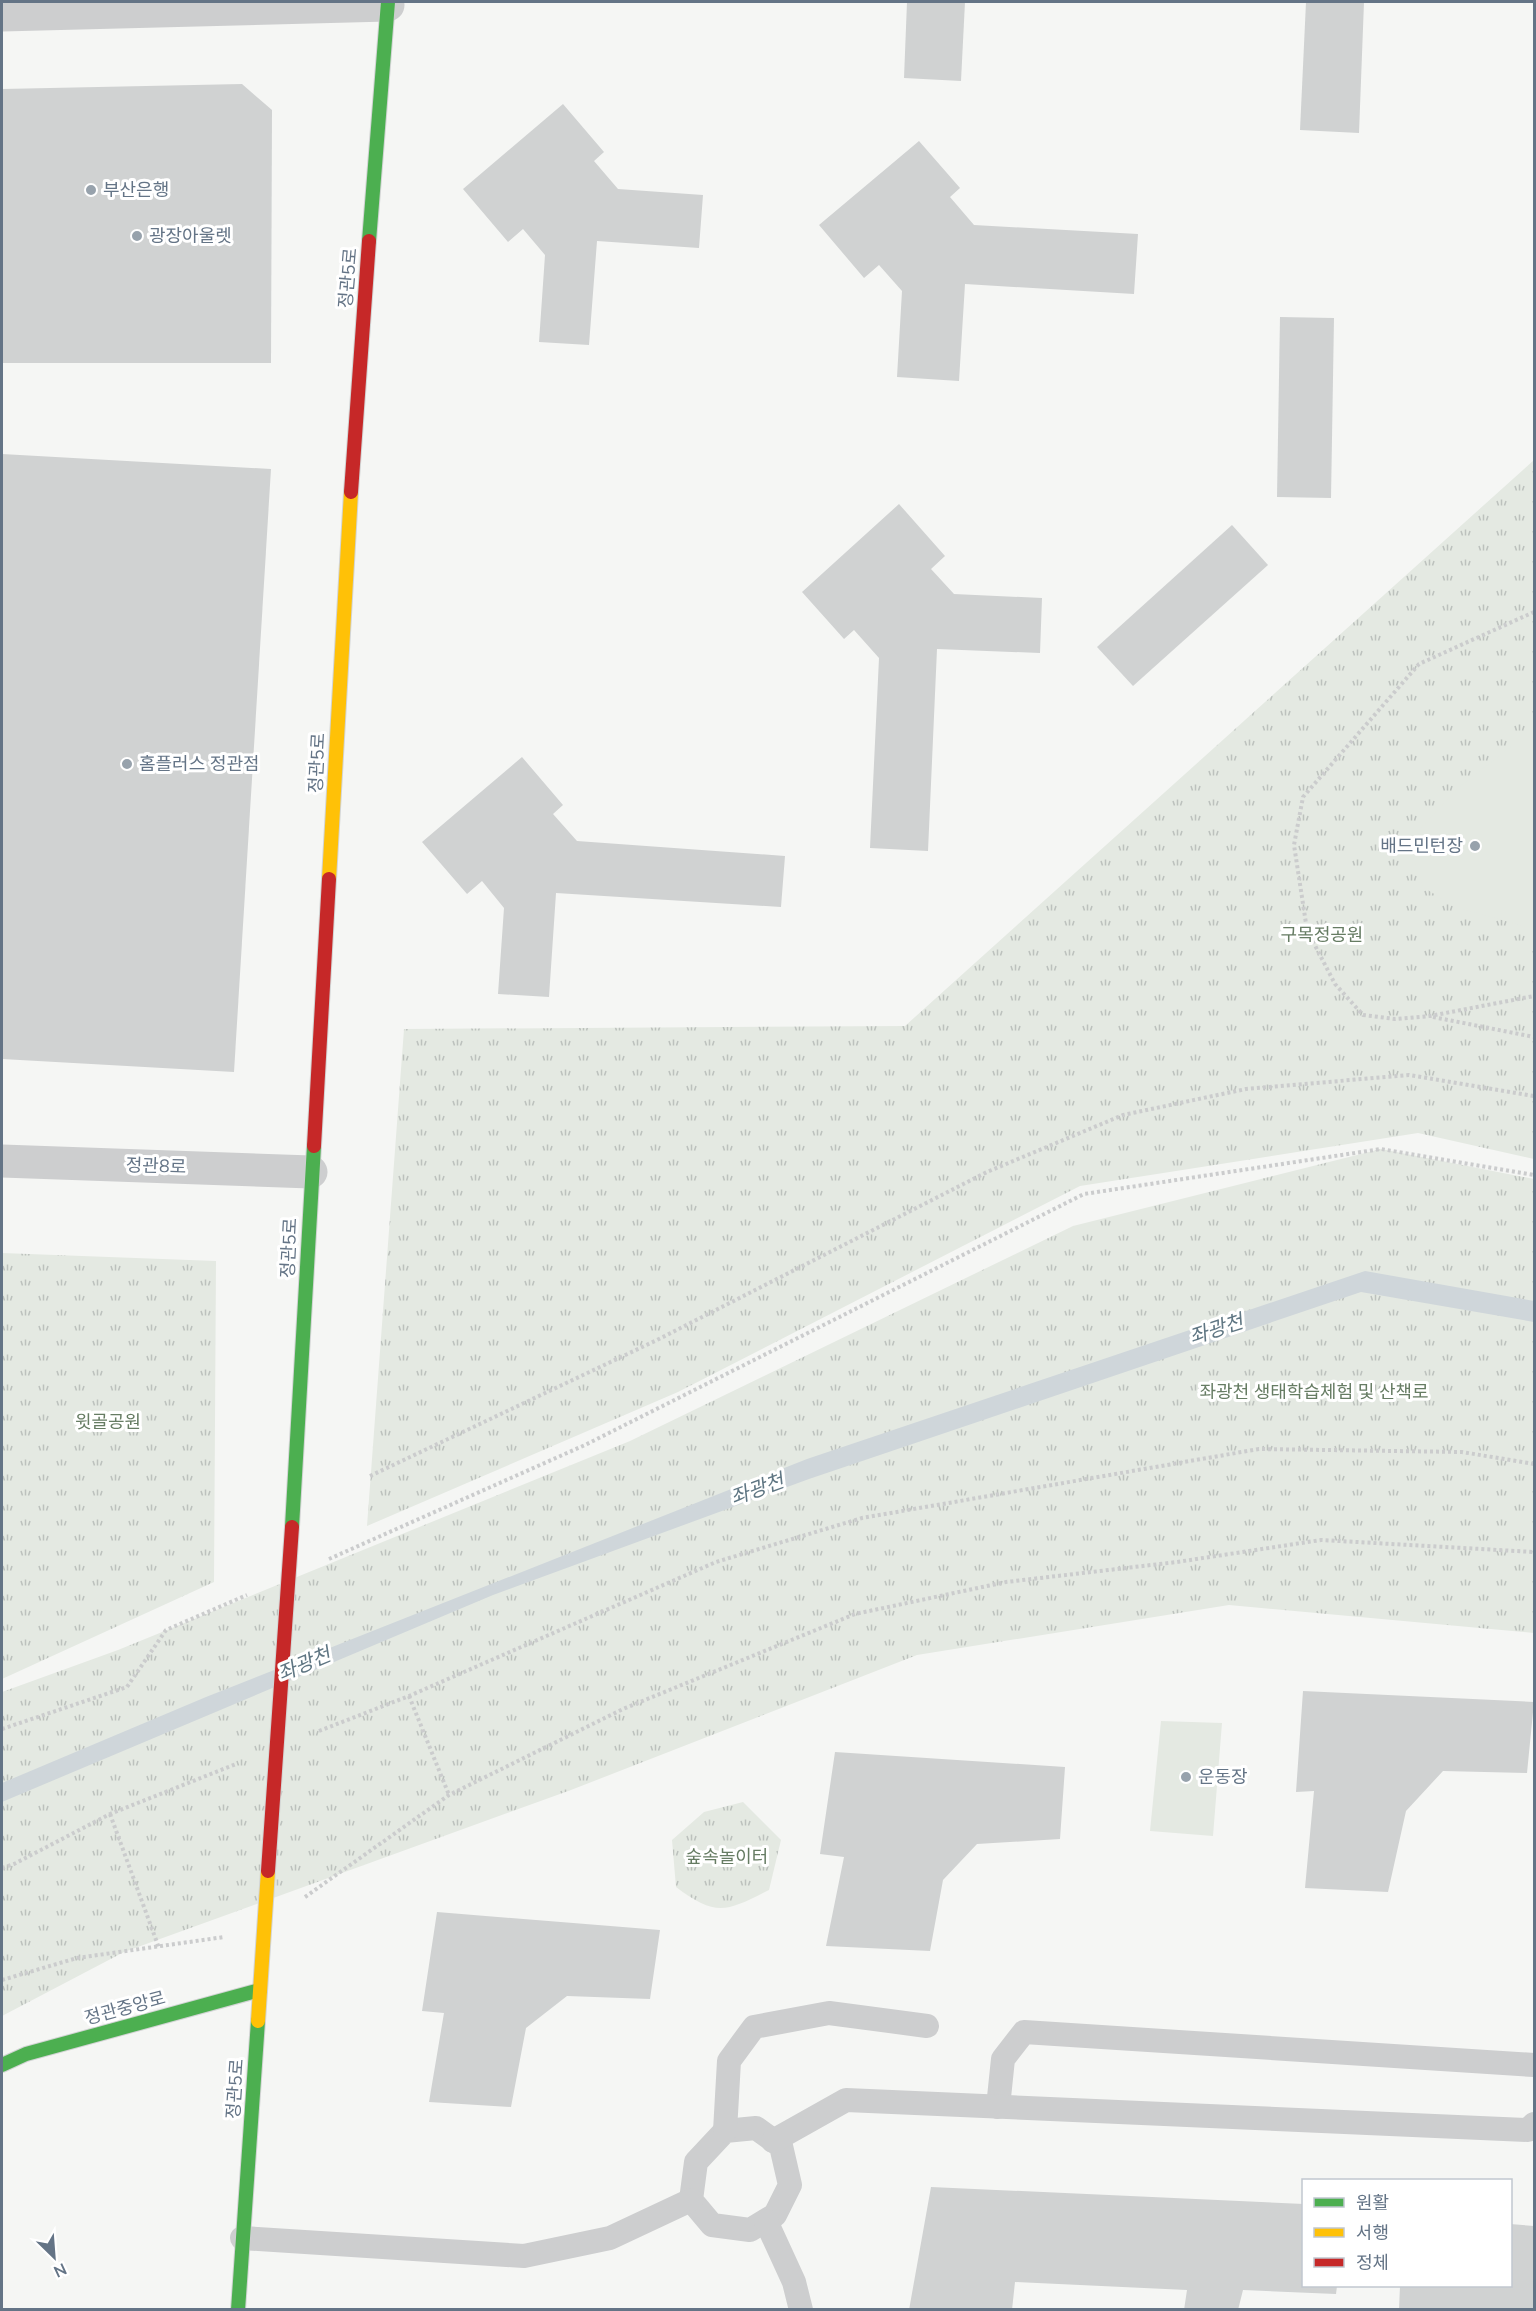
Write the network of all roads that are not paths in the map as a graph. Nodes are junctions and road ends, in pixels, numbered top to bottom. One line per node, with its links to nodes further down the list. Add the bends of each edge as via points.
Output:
1 (388, 3): 2 (street); 4 (street, 정관5로, via 357,387)
2 (2, 15)
3 (2, 1161): 4 (street, 정관8로)
4 (311, 1172): 5 (street, 정관5로, bridge, via 292,1527)
5 (260, 1990): 8 (street, 정관중앙로, via 26,2054); 15 (street, 정관5로)
6 (927, 2026): 11 (lane, via 829,2013 754,2027 729,2061)
7 (1534, 2065): 9 (lane, via 1024,2032 1003,2059)
8 (2, 2066)
9 (998, 2107): 10 (lane, via 1528,2130); 12 (lane, via 846,2100)
10 (1534, 2124)
11 (725, 2131): 12 (lane, via 756,2128); 13 (lane, via 696,2162)
12 (773, 2141): 14 (lane, via 781,2146 790,2185 775,2215)
13 (691, 2200): 14 (lane, via 712,2225 750,2230); 15 (lane, via 610,2238 524,2256)
14 (766, 2221): 17 (lane, via 794,2282)
15 (243, 2238): 16 (street, 정관5로)
16 (238, 2310)
17 (801, 2310)

